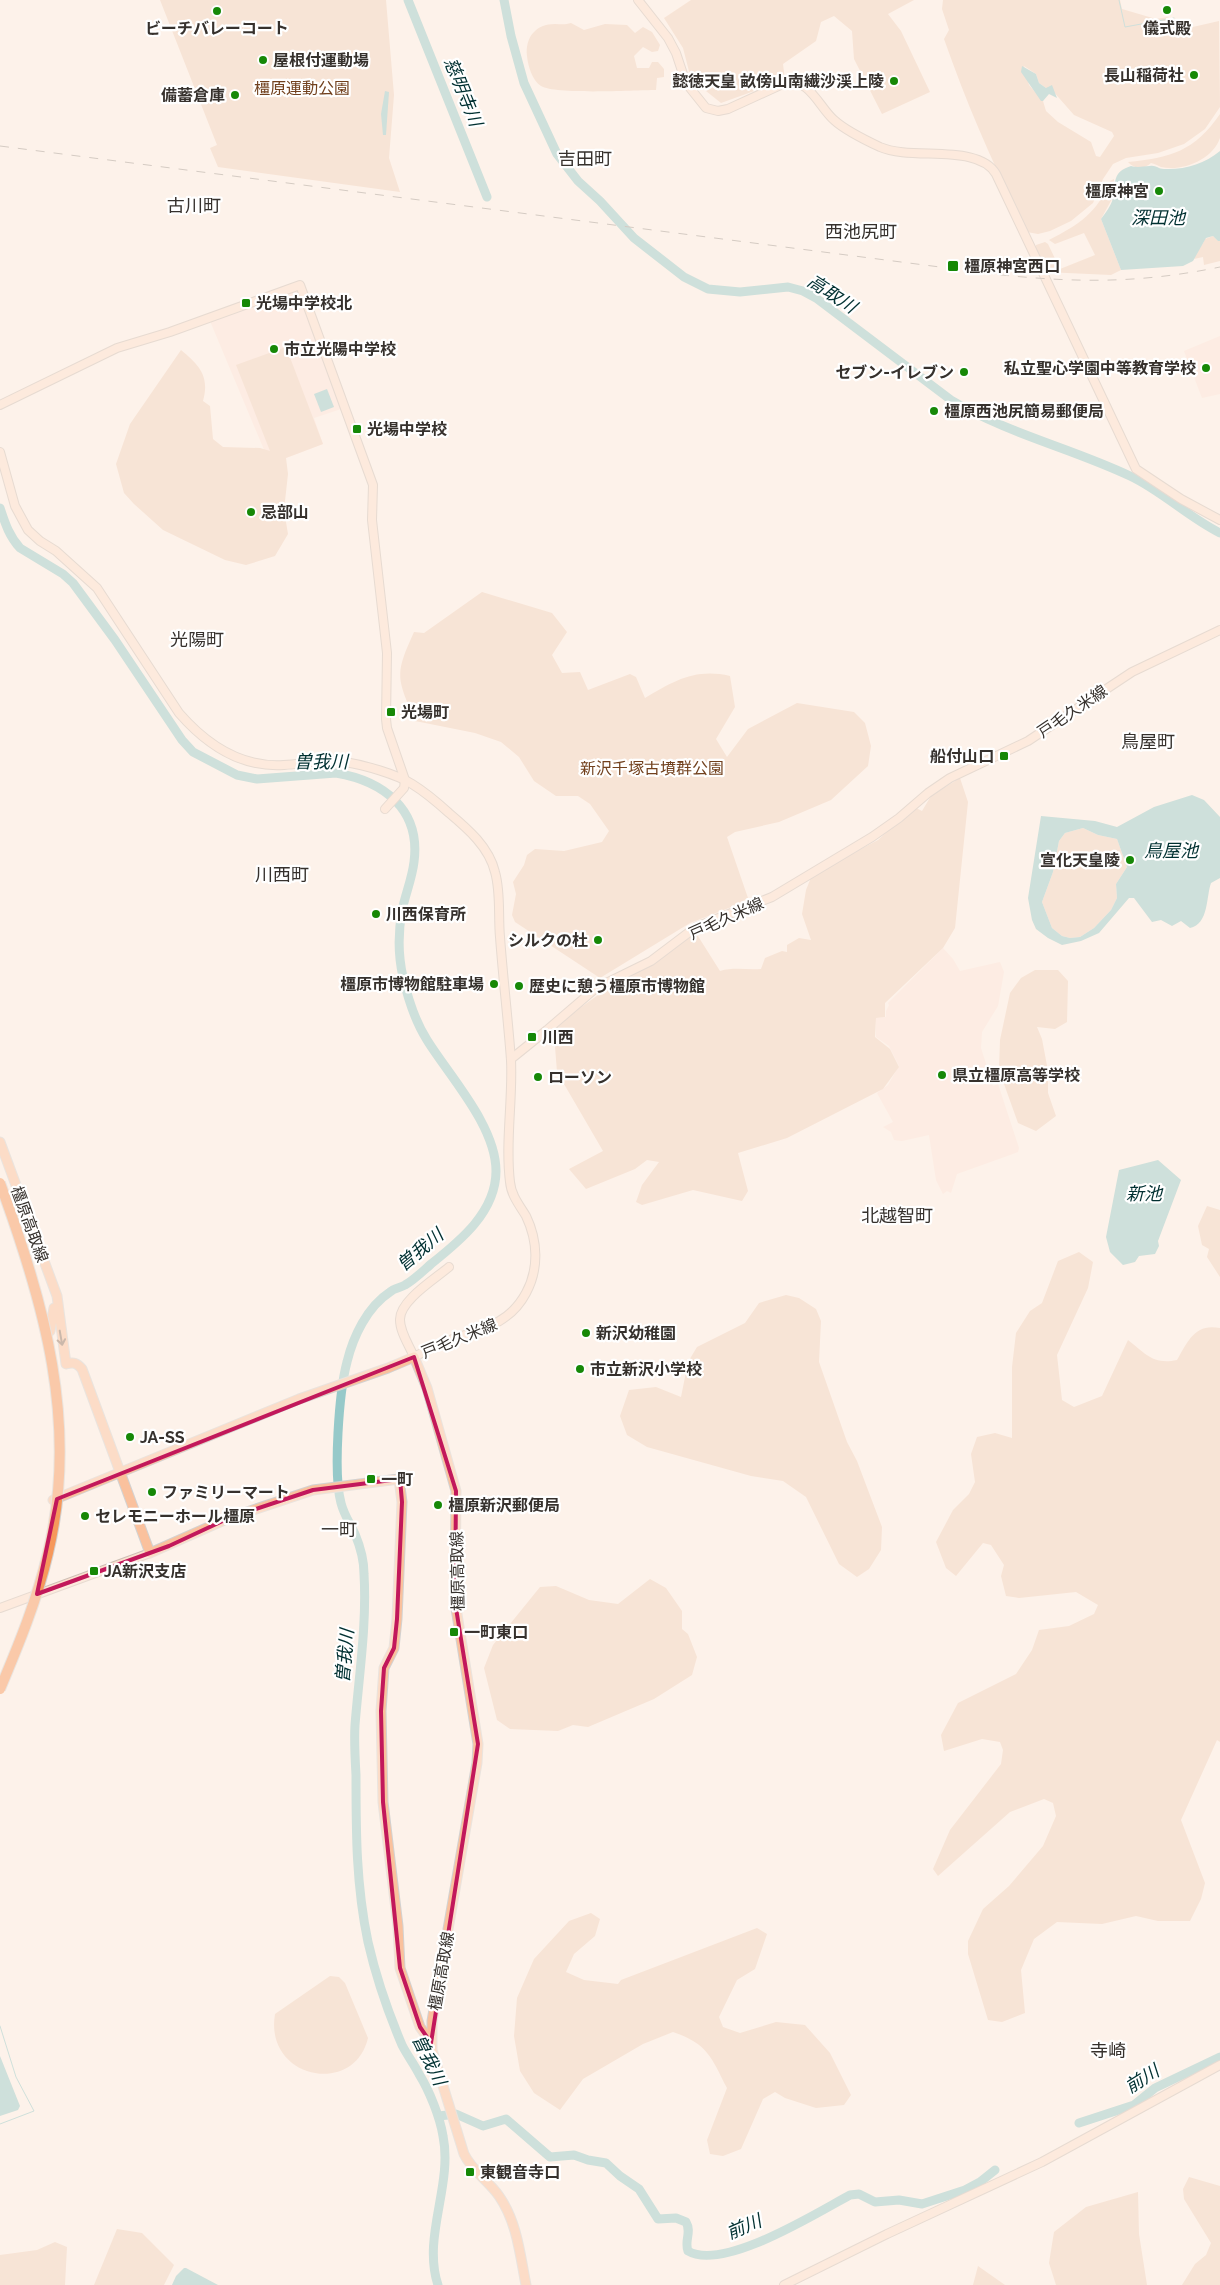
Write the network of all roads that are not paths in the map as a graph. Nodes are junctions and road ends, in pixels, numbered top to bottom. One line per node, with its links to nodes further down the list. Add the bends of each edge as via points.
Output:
1 (638, 0): 4 (street, via 672,45 689,88 710,110 728,109 785,83 795,82 808,90 834,120 882,148 913,154 972,157 989,164 1025,233 1136,470)
2 (0, 405): 6 (street, via 117,348 300,285 373,485 372,520 387,653 387,728)
3 (0, 452): 6 (street, via 15,506 28,530 97,588 179,713 195,731 224,752 254,764 283,766 344,761)
4 (1220, 520)
5 (1220, 630): 8 (street, 戸毛久米線, via 1132,672 1028,741 950,778 872,837 772,897 696,928 651,961 596,988)
6 (404, 784): 7 (street); 8 (street, via 450,814 480,841 495,870)
7 (386, 808)
8 (511, 1059): 14 (street, 戸毛久米線, via 510,1182 535,1242 532,1280 518,1306 499,1323)
9 (0, 1142): 12 (main road, 橿原高取線)
10 (0, 1183): 19 (highway, bridge, via 26,1257 46,1329 55,1378 60,1445 49,1551 29,1619)
11 (449, 1268): 14 (street, via 406,1303 400,1313 403,1334)
12 (50, 1279): 13 (main road, 橿原高取線, via 54,1302); 15 (main road, 橿原高取線, one-way to 15, via 58,1299 66,1364 73,1362 82,1369)
13 (50, 1331)
14 (414, 1356): 15 (main road); 20 (main road, 橿原高取線, via 427,1388 456,1491 456,1602 478,1744)
15 (121, 1474): 16 (main road); 17 (main road, 橿原高取線)
16 (53, 1500)
17 (150, 1553): 18 (street); 20 (main road, 橿原高取線, via 274,1502 331,1486 399,1479 402,1518 397,1618 394,1648 384,1668 381,1711 383,1802 400,1968 420,2027)
18 (0, 1608)
19 (0, 1688)
20 (431, 2043): 22 (main road, 橿原高取線, via 467,2159 498,2193 507,2209 517,2237)
21 (1220, 2065): 23 (street, via 1042,2162)
22 (526, 2285)
23 (784, 2285)

